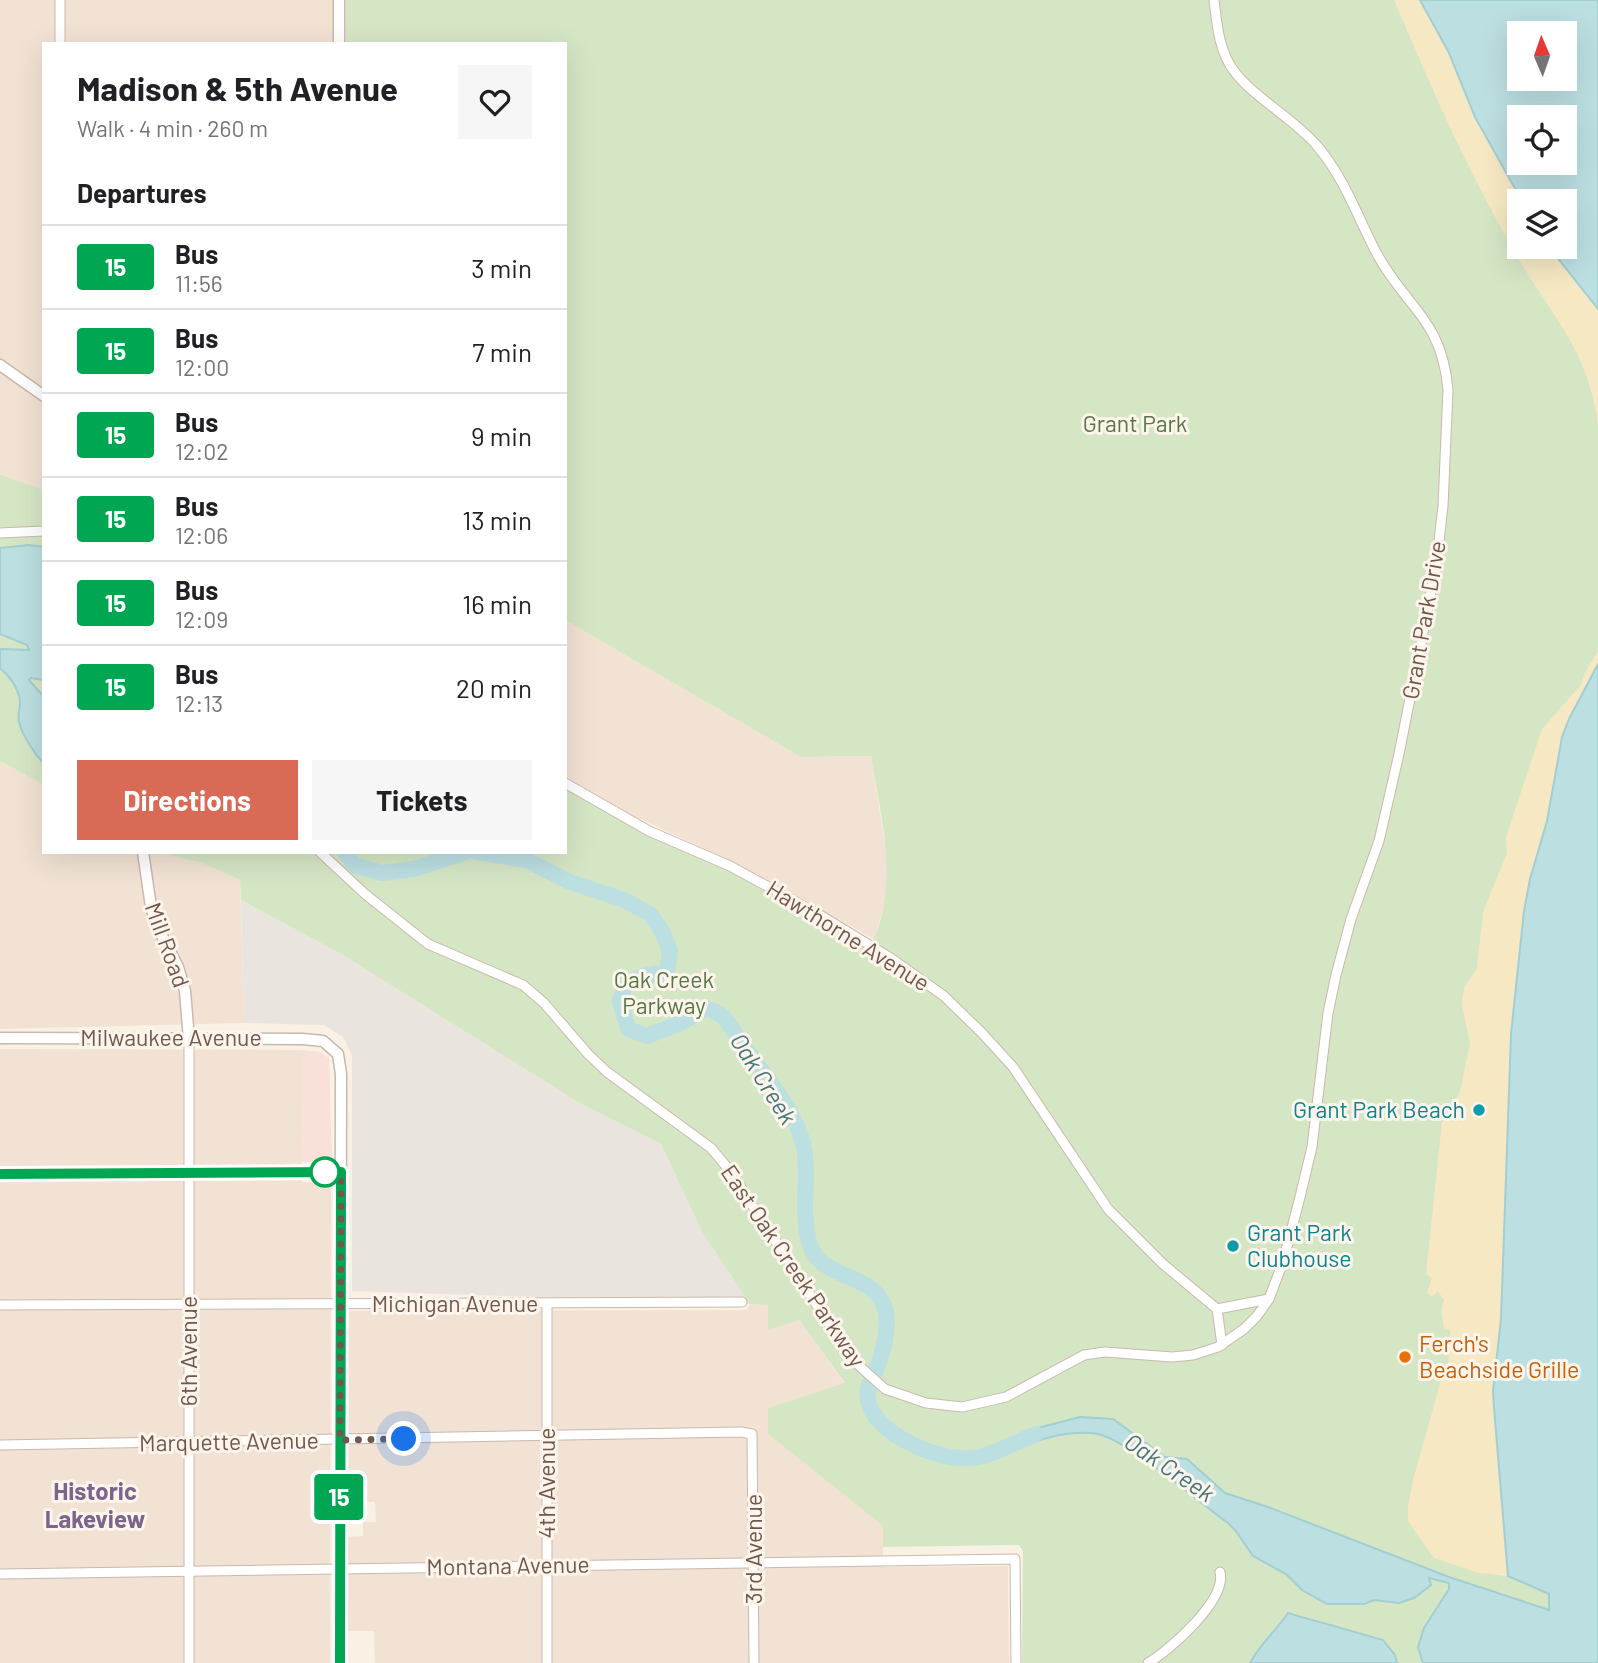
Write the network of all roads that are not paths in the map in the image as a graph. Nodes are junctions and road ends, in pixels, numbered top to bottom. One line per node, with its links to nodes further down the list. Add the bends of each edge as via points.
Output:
1 (60, 0): 4 (street)
2 (339, 0): 5 (street)
3 (1214, 0): 18 (street, Grant Park Drive, via 1220,42 1231,66 1306,135 1337,173 1378,255 1437,338 1448,390 1443,506 1430,594 1379,841 1333,988 1312,1147)
4 (60, 42)
5 (340, 42)
6 (0, 365): 7 (street)
7 (42, 395)
8 (42, 531): 9 (street)
9 (0, 533)
10 (567, 784): 24 (street, Hawthorne Avenue, via 649,831 730,866 820,915 944,996 1013,1067 1108,1209)
11 (143, 854): 14 (street, Mill Road, via 150,907 185,991)
12 (322, 854): 25 (street, East Oak Creek Parkway, via 428,944 523,985 607,1072 711,1148 732,1172 827,1321 881,1387 909,1399 962,1406 1006,1397 1084,1355 1183,1357)
13 (0, 1038): 14 (street, Milwaukee Avenue)
14 (189, 1039): 15 (street, Milwaukee Avenue, via 313,1040 331,1046 338,1054 341,1074); 16 (street, 6th Avenue)
15 (341, 1172): 16 (street); 21 (street)
16 (190, 1173): 17 (street); 20 (street, 6th Avenue)
17 (0, 1174)
18 (1269, 1299): 24 (street); 25 (street, East Oak Creek Parkway, via 1257,1316)
19 (742, 1302): 22 (street, Michigan Avenue)
20 (189, 1304): 21 (street, Michigan Avenue); 23 (street, Michigan Avenue); 29 (street, 6th Avenue)
21 (340, 1304): 22 (street, Michigan Avenue); 28 (street)
22 (547, 1304): 27 (street, 4th Avenue)
23 (0, 1305)
24 (1217, 1309): 25 (street)
25 (1222, 1345)
26 (752, 1434): 27 (street, Marquette Avenue); 31 (street, 3rd Avenue)
27 (547, 1436): 28 (street, Marquette Avenue); 32 (street, 4th Avenue)
28 (340, 1440): 29 (street, Marquette Avenue); 33 (street)
29 (188, 1443): 30 (street, Marquette Avenue); 34 (street, 6th Avenue)
30 (0, 1445)
31 (755, 1562): 32 (street, Montana Avenue); 40 (street, 3rd Avenue); 41 (street, Montana Avenue, via 1016,1559)
32 (547, 1565): 33 (street, Montana Avenue); 39 (street, 4th Avenue)
33 (339, 1569): 34 (street, Montana Avenue); 38 (street)
34 (189, 1571): 36 (street, Montana Avenue); 37 (street, 6th Avenue)
35 (1220, 1572): 42 (street, via 1218,1589 1194,1624)
36 (0, 1574)
37 (189, 1663)
38 (340, 1663)
39 (547, 1663)
40 (754, 1663)
41 (1016, 1663)
42 (1148, 1663)

